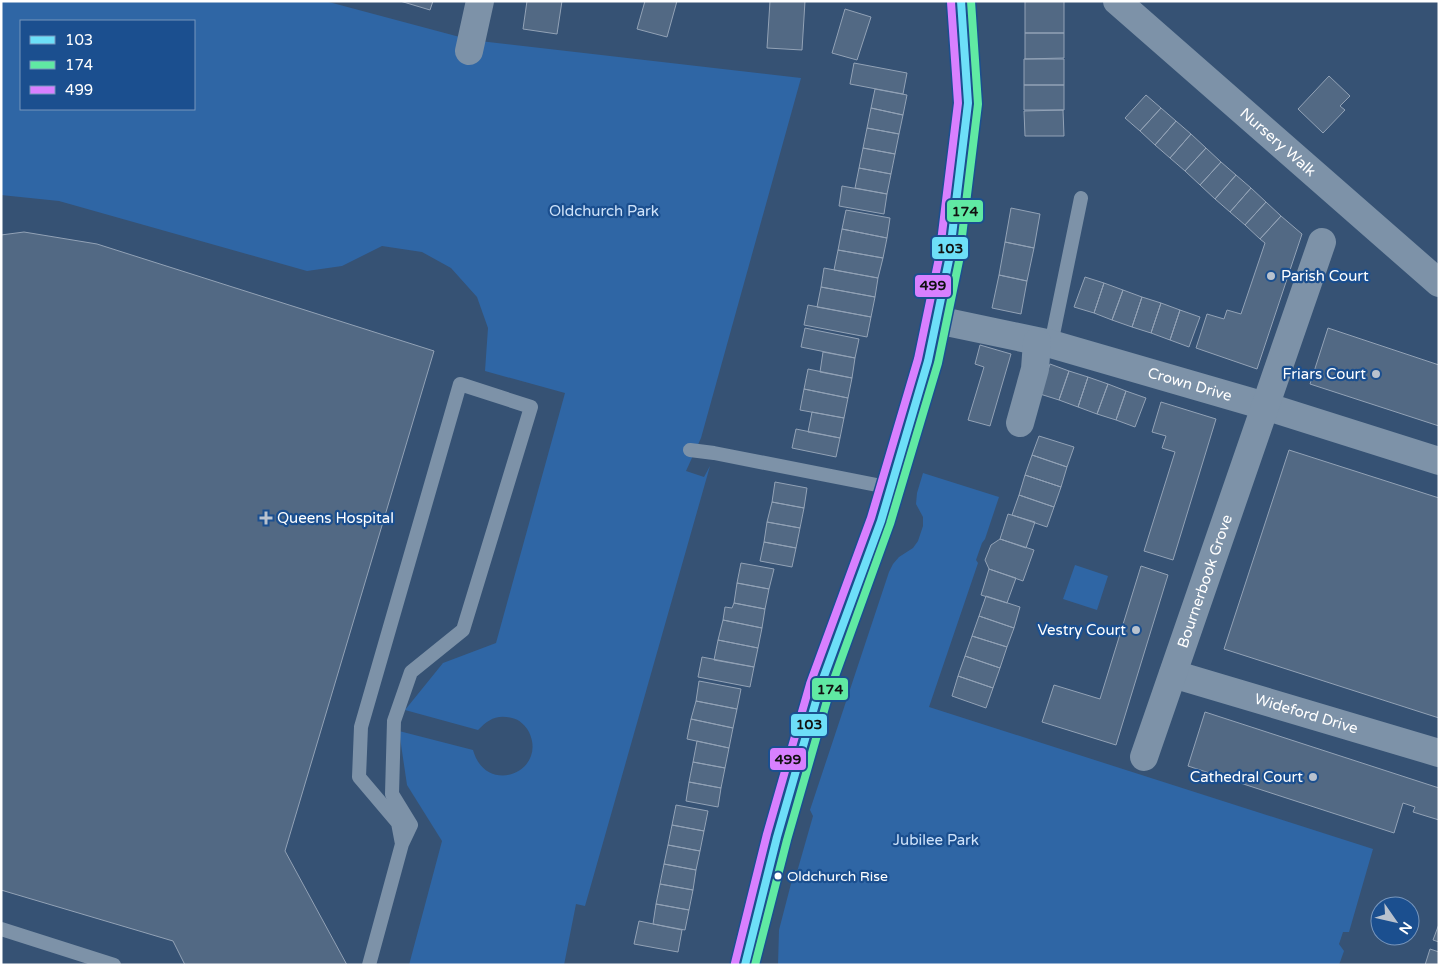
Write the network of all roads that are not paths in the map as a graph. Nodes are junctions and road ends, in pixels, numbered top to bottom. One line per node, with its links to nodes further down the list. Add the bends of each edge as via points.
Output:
1 (480, 1): 4 (street)
2 (961, 1): 8 (street, via 968,103 950,260)
3 (1117, 1): 7 (street, Nursery Walk)
4 (469, 51)
5 (1081, 198): 9 (lane)
6 (1322, 242): 10 (street, Bournerbook Grove)
7 (1439, 283)
8 (937, 320): 9 (street, Crown Drive); 14 (street)
9 (1044, 343): 10 (street, Crown Drive); 11 (street)
10 (1265, 406): 13 (street, Crown Drive); 15 (street, Bournerbook Grove)
11 (1020, 423)
12 (690, 450): 14 (lane)
13 (1439, 461)
14 (892, 488): 22 (street, via 820,687)
15 (1173, 674): 16 (street, Wideford Drive); 17 (street, Bournerbook Grove)
16 (1439, 753)
17 (1144, 757)
18 (402, 844): 18 (lane, via 398,823 359,778 361,727 460,384 530,407 464,630 411,672 394,721 392,794 411,825); 21 (lane)
19 (1, 929): 20 (lane)
20 (114, 965)
21 (369, 965)
22 (745, 965)

